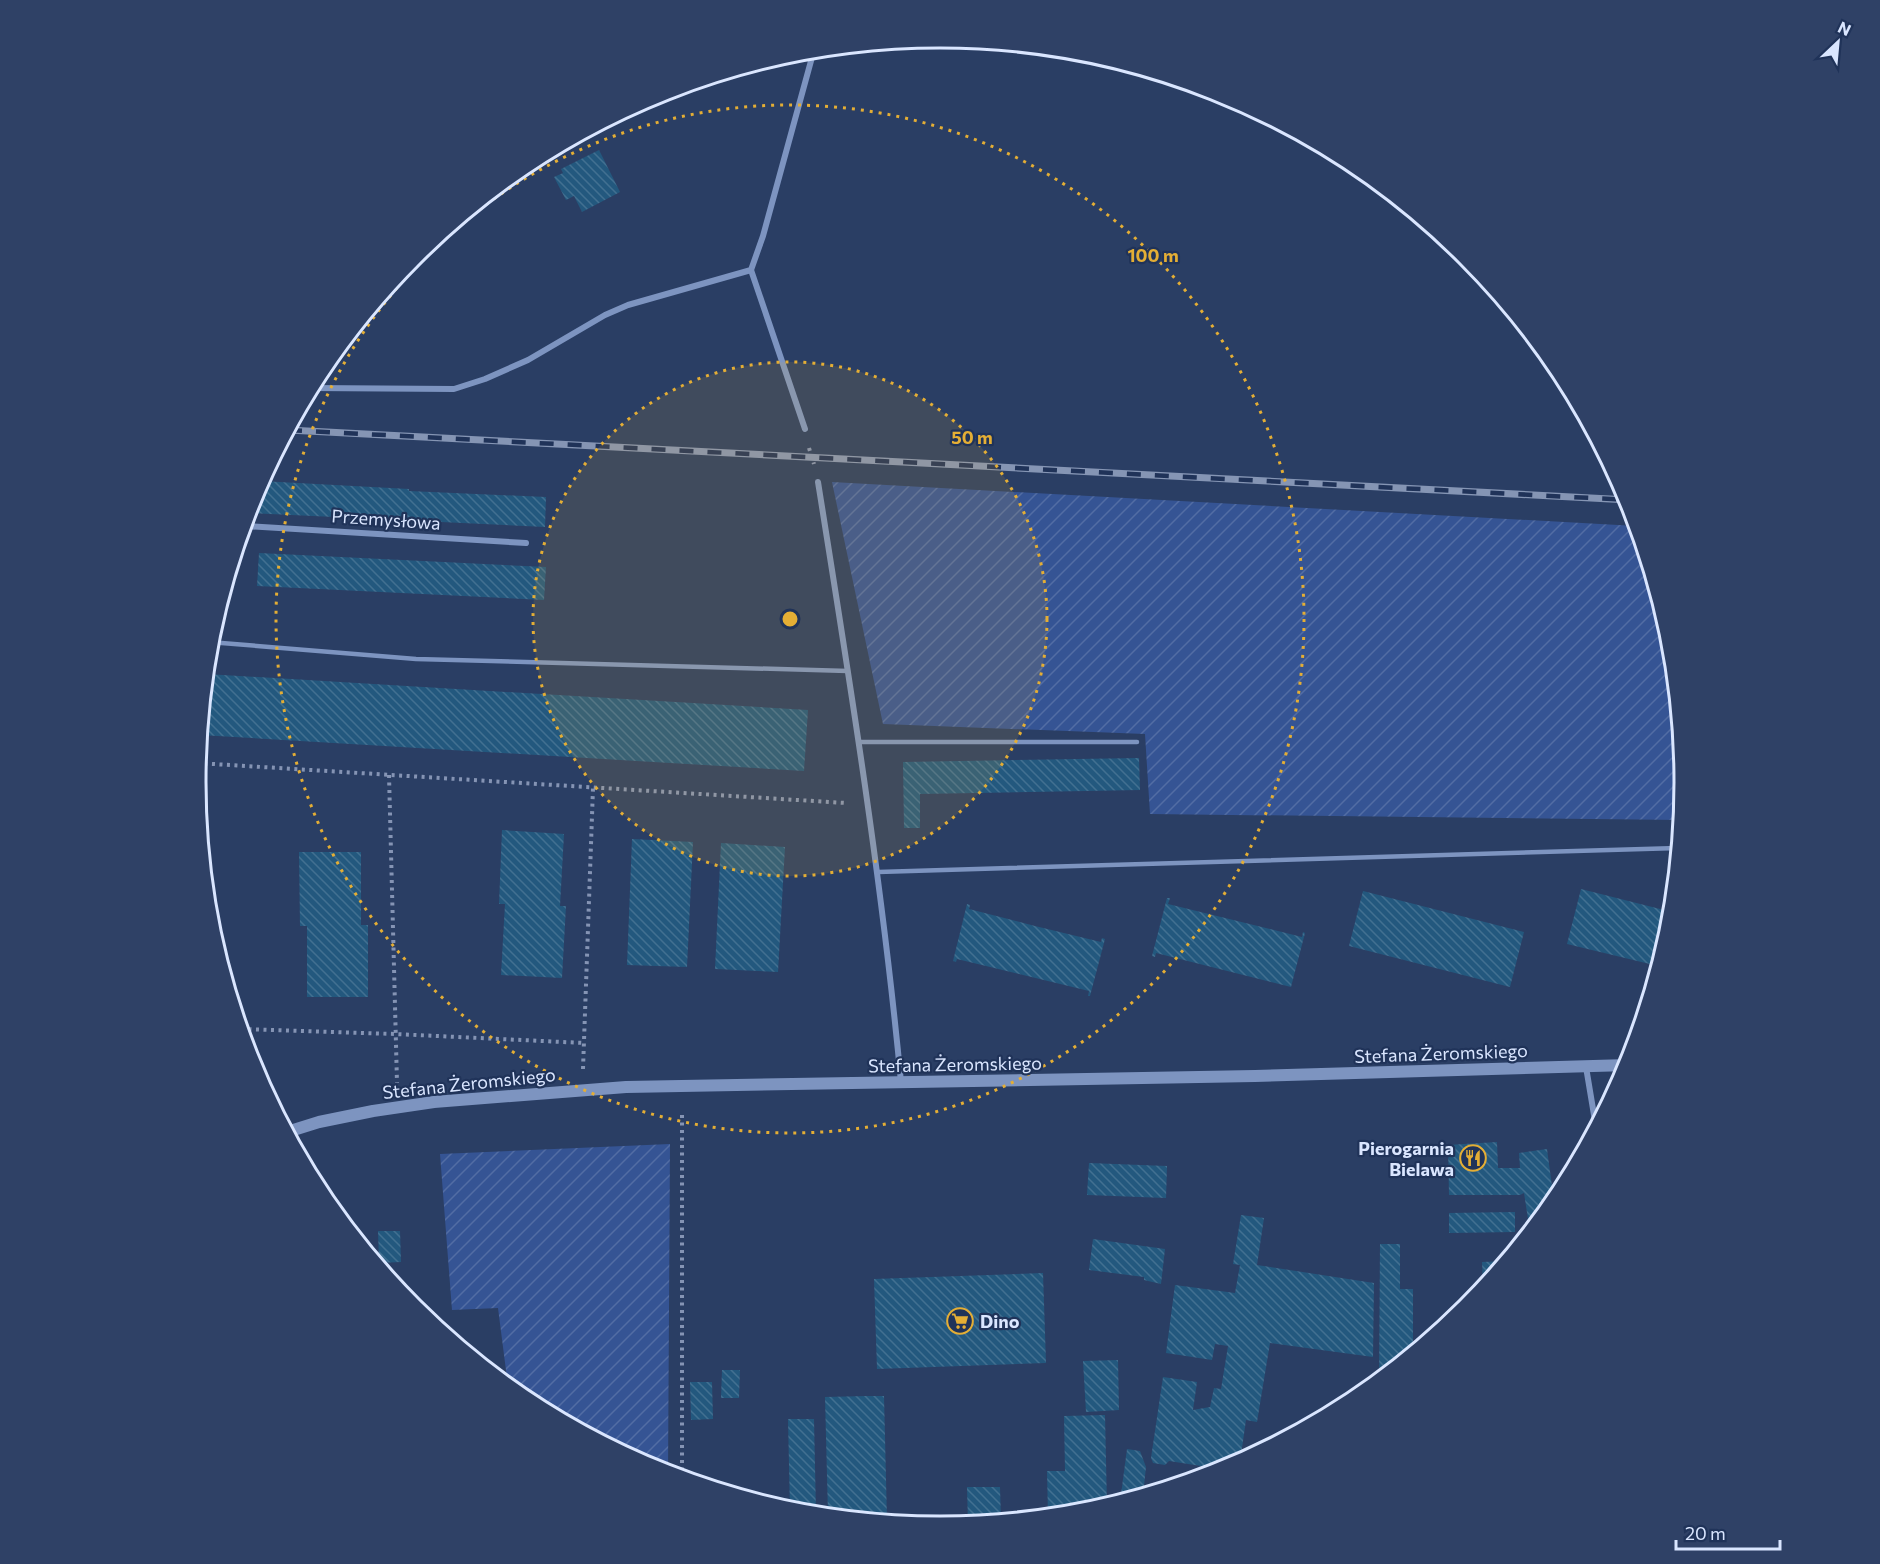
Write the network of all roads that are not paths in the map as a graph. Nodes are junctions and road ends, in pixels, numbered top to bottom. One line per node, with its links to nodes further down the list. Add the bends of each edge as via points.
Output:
1 (811, 60): 2 (street)
2 (751, 270): 3 (street, via 628,305 528,360 454,389); 4 (street)
3 (321, 388)
4 (805, 429)
5 (818, 483): 9 (street)
6 (252, 527): 7 (street, Przemysłowa)
7 (526, 543)
8 (219, 643): 9 (lane, via 416,659)
9 (848, 671): 10 (street)
10 (859, 742): 11 (lane); 13 (street)
11 (1137, 742)
12 (1670, 848): 13 (lane)
13 (878, 872): 16 (street)
14 (1617, 1066): 15 (street, Stefana Żeromskiego)
15 (1586, 1067): 16 (street, Stefana Żeromskiego); 17 (street)
16 (901, 1083): 18 (street, Stefana Żeromskiego, via 626,1087 463,1099 373,1111)
17 (1594, 1115)
18 (294, 1130)

